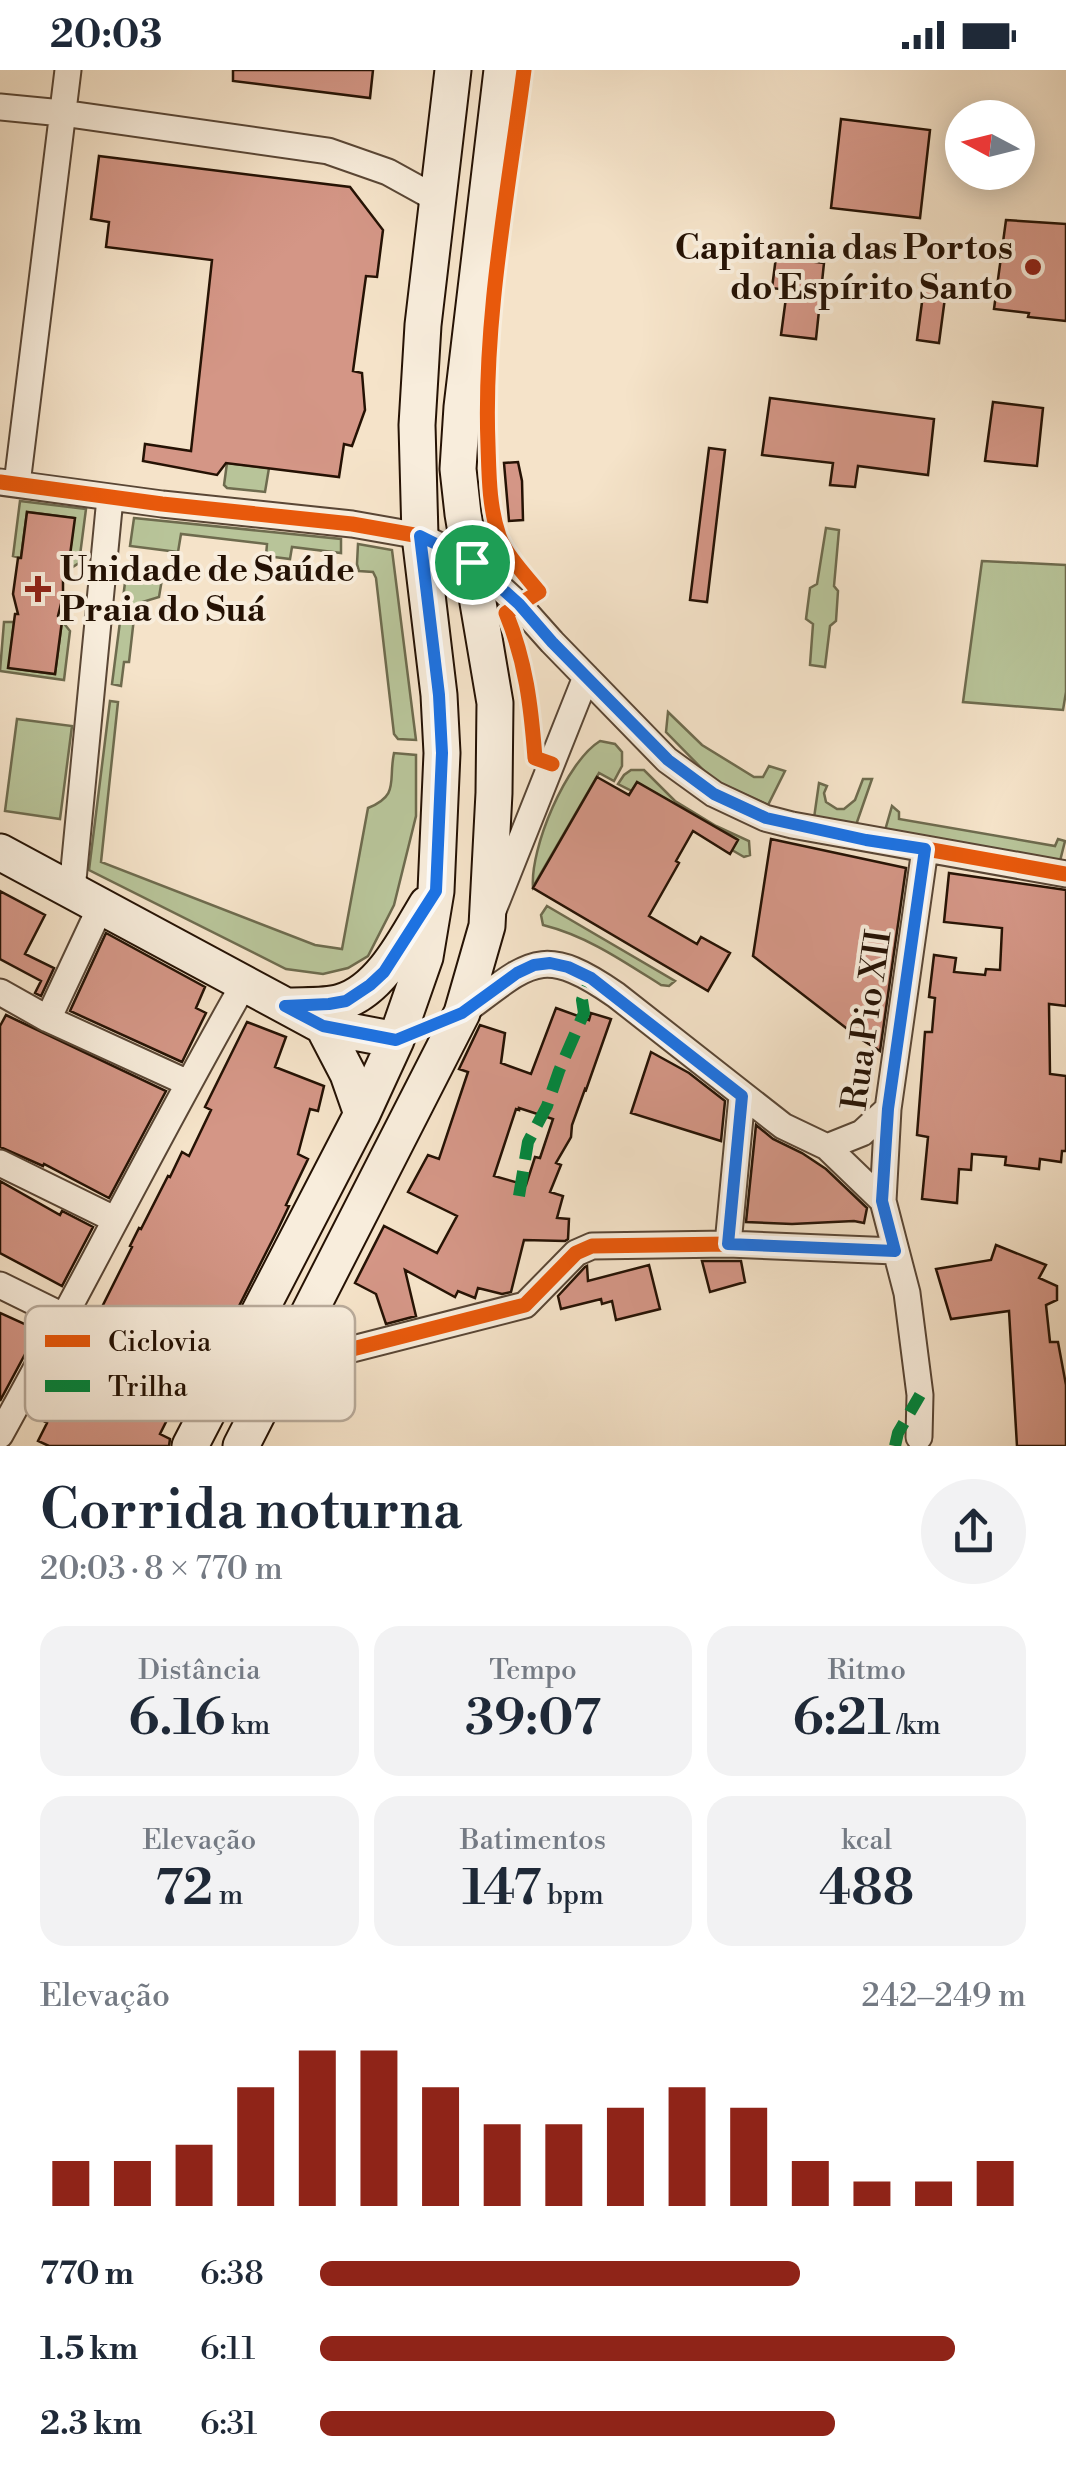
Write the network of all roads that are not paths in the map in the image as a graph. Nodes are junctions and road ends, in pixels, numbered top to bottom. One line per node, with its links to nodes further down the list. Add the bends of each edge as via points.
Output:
1 (68, 70): 5 (street)
2 (453, 70): 6 (main road)
3 (502, 70): 10 (main road, via 458,470)
4 (0, 108): 5 (street)
5 (62, 113): 6 (street, via 328,152 388,172); 7 (street)
6 (438, 199): 9 (main road, via 417,425)
7 (8, 483): 8 (street)
8 (110, 498): 9 (street); 16 (street)
9 (420, 536): 10 (street); 15 (main road, via 442,753)
10 (472, 562): 11 (street); 17 (main road, via 495,703)
11 (586, 676): 12 (street, via 668,760 714,794 766,818); 17 (street)
12 (925, 849): 14 (street); 27 (street, Rua Pio XII)
13 (0, 852): 16 (main road)
14 (1066, 874)
15 (436, 891): 20 (main road, via 370,985 346,1001); 24 (main road, via 425,956)
16 (87, 898): 18 (main road); 22 (street)
17 (487, 926): 21 (main road)
18 (244, 984): 20 (main road); 25 (street)
19 (0, 992): 22 (street)
20 (285, 1006): 23 (main road)
21 (462, 1013): 24 (main road); 26 (street, via 534,965 568,967 616,995); 39 (main road)
22 (48, 1019): 25 (street)
23 (323, 1026): 24 (main road); 28 (main road)
24 (396, 1040): 28 (main road)
25 (188, 1083): 32 (street)
26 (742, 1096): 29 (street); 33 (street)
27 (888, 1109): 29 (street, via 862,1132); 31 (street, Rua Pio XII)
28 (362, 1114): 38 (main road)
29 (828, 1147): 31 (street)
30 (0, 1163): 32 (street)
31 (882, 1201): 34 (street, Rua Pio XII)
32 (114, 1220): 37 (street)
33 (728, 1244): 34 (street); 40 (street, via 592,1246 576,1252 526,1305)
34 (895, 1251): 45 (street, Rua Pio XII, via 907,1293)
35 (0, 1285): 36 (street)
36 (43, 1306)
37 (71, 1306)
38 (263, 1306)
39 (313, 1306)
40 (355, 1349)
41 (25, 1390): 44 (street)
42 (203, 1421): 46 (main road)
43 (255, 1421): 47 (main road)
44 (0, 1435)
45 (919, 1437)
46 (190, 1446)
47 (242, 1446)

